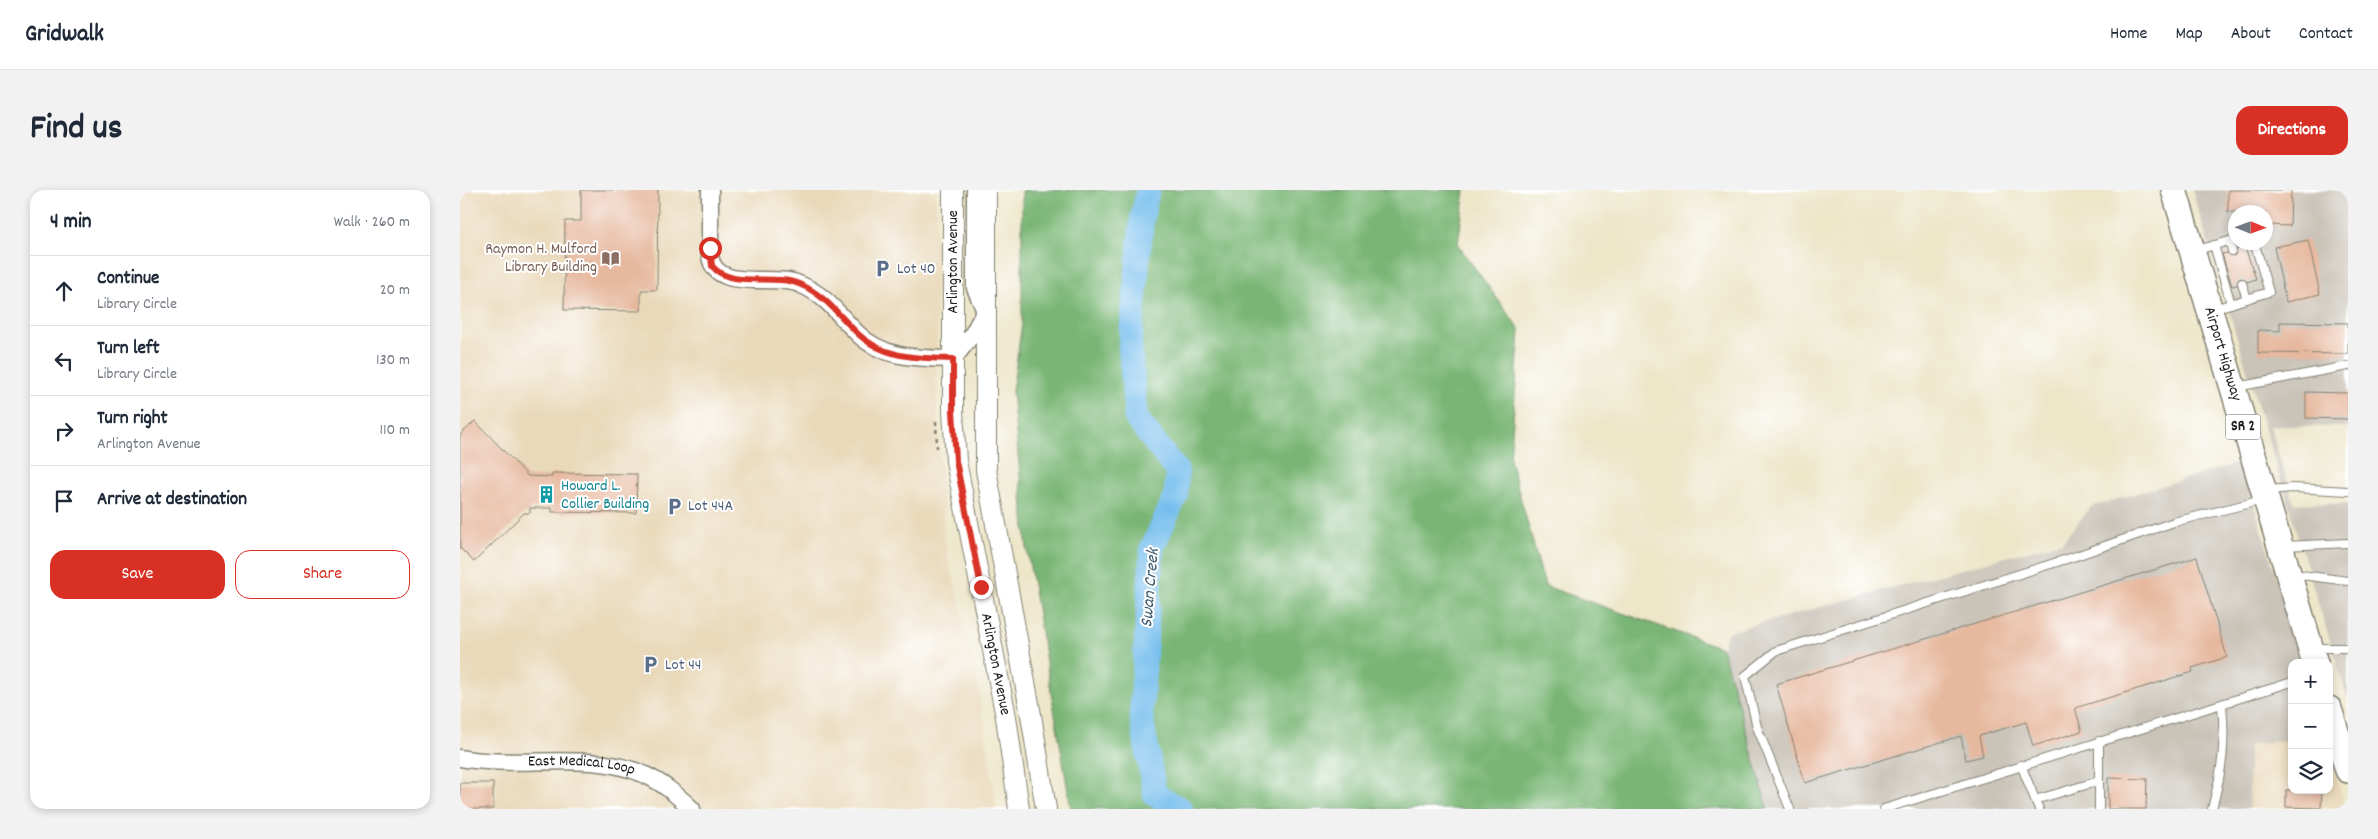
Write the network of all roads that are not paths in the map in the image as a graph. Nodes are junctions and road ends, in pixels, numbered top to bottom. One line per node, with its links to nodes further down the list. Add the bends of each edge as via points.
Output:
1 (710, 190): 13 (street, via 710,256 712,266 720,274 729,278 781,279 800,284 827,301 858,334 882,350 906,357)
2 (953, 190): 13 (street, Arlington Avenue)
3 (975, 190): 12 (street, via 974,288)
4 (986, 190): 12 (street, Arlington Avenue)
5 (2174, 190): 7 (main road, Airport Highway / SR 2)
6 (2228, 242): 7 (lane)
7 (2203, 249): 11 (main road, Airport Highway / SR 2)
8 (2257, 250): 10 (lane, via 2270,292)
9 (2242, 283): 10 (lane)
10 (2247, 299): 11 (lane)
11 (2220, 307): 15 (main road, Airport Highway / SR 2)
12 (985, 311): 13 (street, via 972,336); 35 (street, Arlington Avenue, via 986,470)
13 (953, 359): 34 (street, Arlington Avenue, via 956,461 1006,717)
14 (2348, 366): 15 (lane)
15 (2232, 388): 17 (main road, Airport Highway / SR 2)
16 (2348, 491): 17 (lane, via 2293,488)
17 (2263, 495): 19 (main road, Airport Highway / SR 2); 36 (lane, via 1776,652 1745,676 1757,727)
18 (2348, 543): 19 (lane)
19 (2279, 546): 20 (main road, Airport Highway / SR 2)
20 (2288, 574): 21 (lane); 23 (main road, Airport Highway / SR 2)
21 (2348, 580)
22 (2348, 648): 23 (lane)
23 (2313, 655)
24 (2288, 683): 25 (lane)
25 (2222, 705): 27 (lane); 40 (lane, via 2225,734 2223,766)
26 (2333, 722): 30 (main road)
27 (2099, 742): 29 (lane); 31 (lane)
28 (460, 758): 33 (street, East Medical Loop, via 615,765 658,781)
29 (2021, 765): 32 (lane); 37 (lane)
30 (2348, 770)
31 (2099, 781): 32 (lane); 39 (lane)
32 (2035, 800): 38 (lane)
33 (692, 809)
34 (1019, 809)
35 (1046, 809)
36 (1790, 809)
37 (1884, 809)
38 (2039, 809)
39 (2099, 809)
40 (2212, 809)

